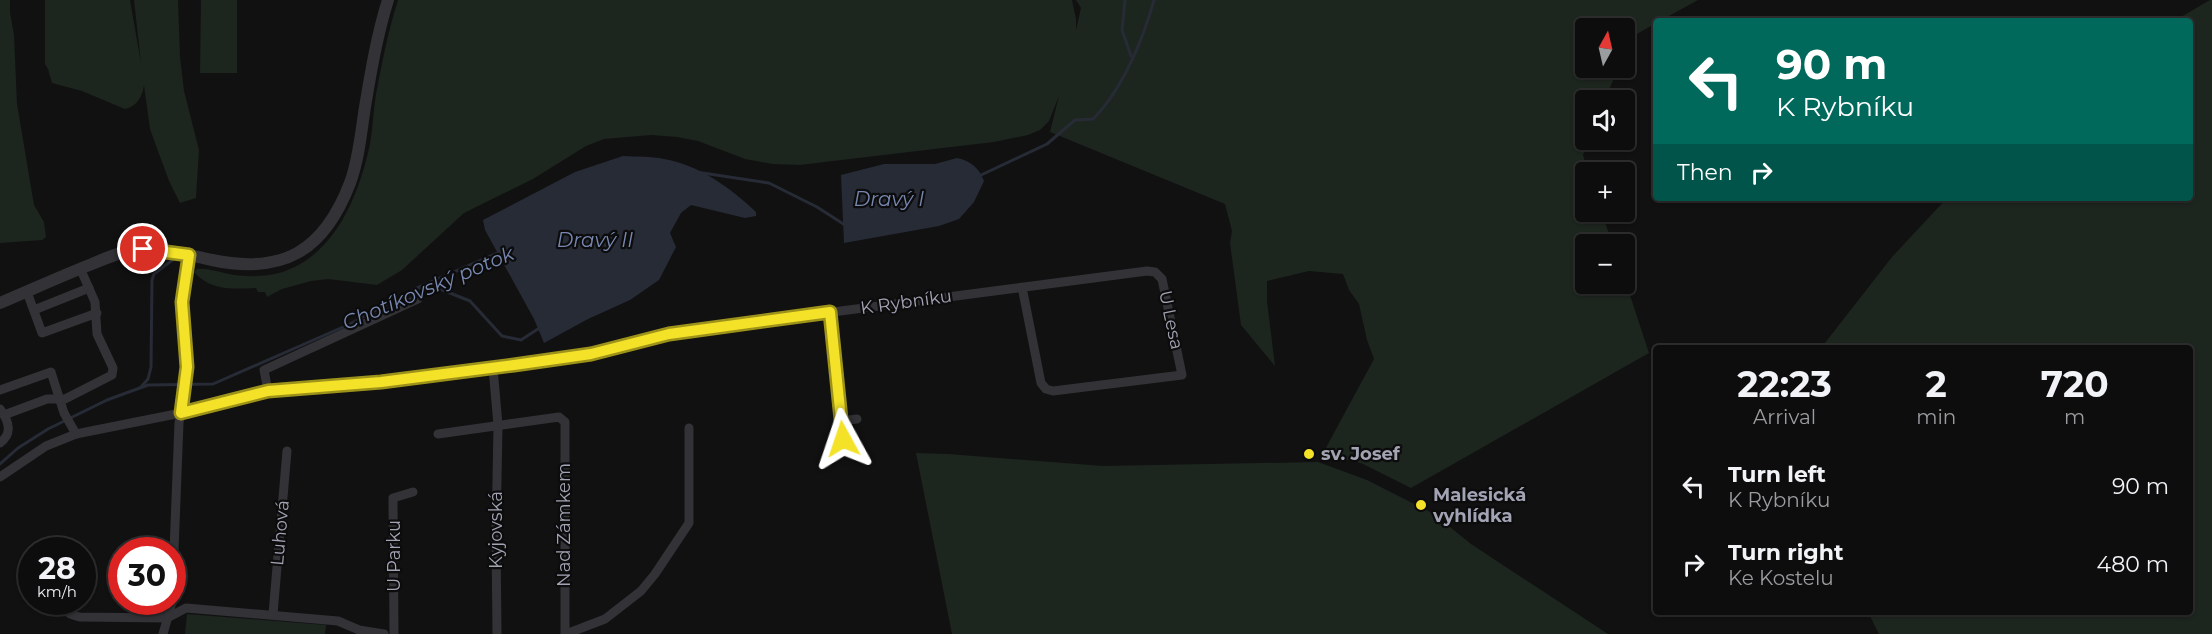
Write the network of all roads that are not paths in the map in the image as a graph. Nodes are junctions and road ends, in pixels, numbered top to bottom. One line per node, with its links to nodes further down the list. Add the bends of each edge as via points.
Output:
1 (388, 0): 2 (street, via 355,168 328,224 304,249 264,265 236,265)
2 (189, 255): 3 (street, via 135,250); 17 (street, via 182,302 186,379)
3 (80, 268): 5 (street); 6 (street)
4 (1022, 286): 4 (street, U Lesa, via 1041,383 1046,388 1053,391 1182,375 1162,279 1155,272); 10 (street, K Rybníku)
5 (89, 288): 9 (street); 11 (street)
6 (27, 292): 8 (street); 9 (street)
7 (418, 299): 14 (street, via 264,370)
8 (0, 303)
9 (34, 310): 11 (street, via 42,333)
10 (830, 312): 12 (street, K Rybníku, via 669,334 591,354); 19 (street)
11 (97, 313): 15 (street, via 97,334 113,368 112,375)
12 (493, 368): 14 (street, K Rybníku); 20 (street, Kyjovská)
13 (0, 390): 15 (street, via 51,372)
14 (268, 391): 17 (street, K Rybníku)
15 (60, 399): 16 (street); 22 (street)
16 (2, 412): 25 (street, via 9,432)
17 (181, 413): 22 (street, K Rybníku); 29 (street)
18 (856, 419): 19 (street)
19 (841, 421): 24 (street)
20 (498, 425): 23 (street); 37 (street, Kyjovská); 38 (street, Nad Zámkem, via 561,418 565,422)
21 (689, 428): 38 (street, via 689,523 641,591 615,613)
22 (75, 430): 27 (street, K Rybníku)
23 (438, 434)
24 (843, 439)
25 (0, 443)
26 (287, 451): 30 (street, Luhová)
27 (0, 477)
28 (413, 492): 36 (street, U Parku, via 393,498)
29 (175, 537)
30 (273, 614): 33 (street, via 186,608); 35 (street, via 338,621)
31 (71, 615): 33 (street)
32 (168, 615): 33 (street)
33 (167, 618): 34 (street)
34 (163, 634)
35 (384, 634)
36 (394, 634)
37 (497, 634)
38 (566, 634)

